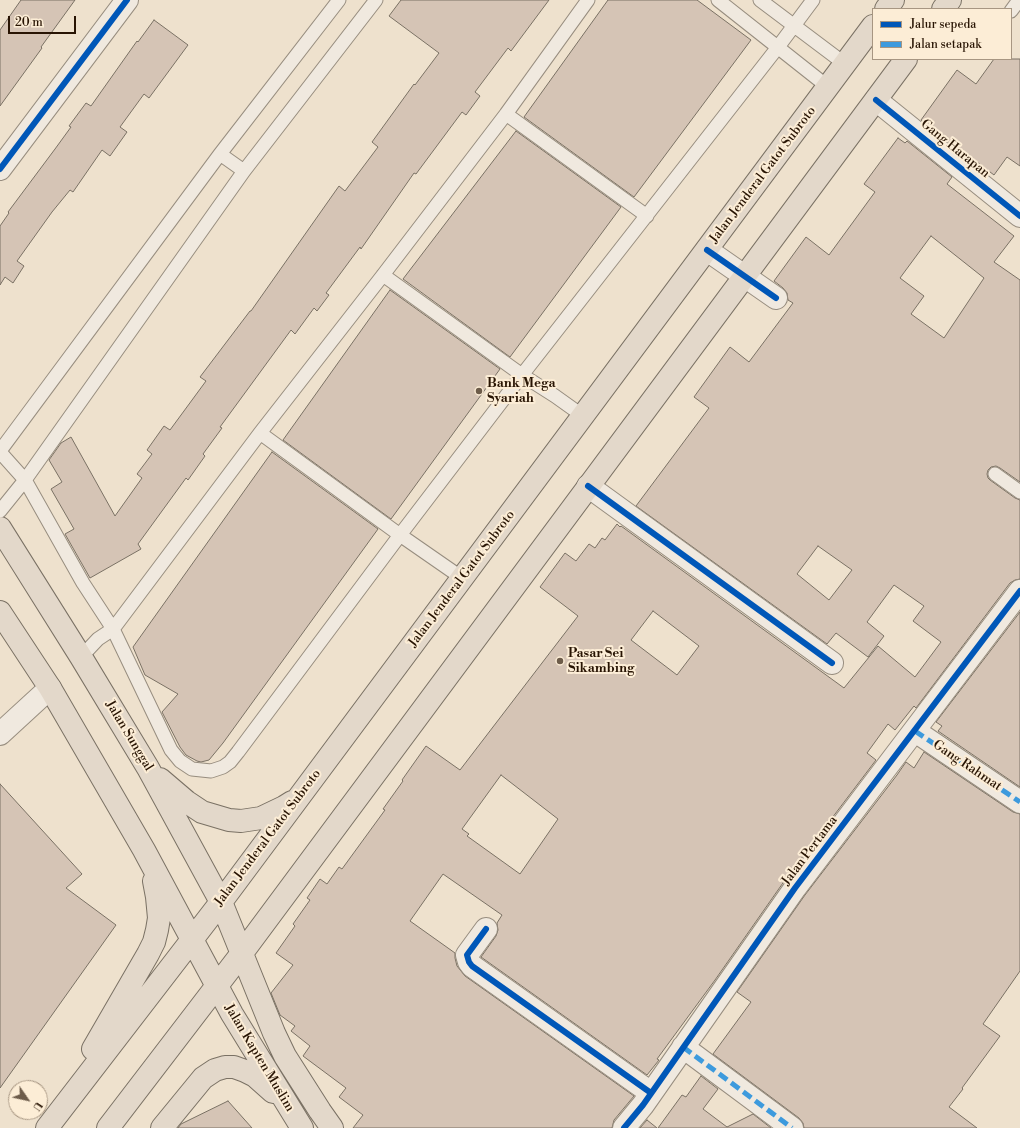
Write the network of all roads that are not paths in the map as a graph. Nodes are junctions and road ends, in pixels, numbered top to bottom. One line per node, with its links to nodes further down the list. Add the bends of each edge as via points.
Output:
1 (128, 0): 23 (street)
2 (339, 0): 22 (lane)
3 (376, 0): 24 (lane)
4 (588, 0): 21 (lane)
5 (718, 0): 16 (lane)
6 (760, 0): 14 (lane)
7 (813, 0): 14 (lane)
8 (893, 0): 11 (main road)
9 (950, 0): 12 (main road)
10 (1018, 0): 13 (lane)
11 (887, 8)
12 (944, 8)
13 (1012, 9)
14 (794, 25): 16 (lane); 18 (lane)
15 (872, 27): 18 (main road, Jalan Jenderal Gatot Subroto)
16 (778, 47): 19 (lane); 25 (lane)
17 (905, 60): 20 (main road)
18 (845, 64): 19 (main road, Jalan Jenderal Gatot Subroto)
19 (828, 88): 27 (main road, Jalan Jenderal Gatot Subroto)
20 (876, 100): 26 (street, Gang Harapan); 29 (main road)
21 (506, 114): 25 (lane); 28 (lane)
22 (220, 154): 24 (lane); 34 (lane)
23 (0, 169)
24 (244, 171): 36 (lane)
25 (646, 216): 31 (lane)
26 (1020, 216)
27 (707, 250): 29 (street); 32 (main road, Jalan Jenderal Gatot Subroto)
28 (383, 275): 31 (lane); 33 (lane)
29 (745, 277): 30 (street); 37 (main road)
30 (776, 298)
31 (522, 376): 32 (lane); 41 (lane)
32 (583, 416): 42 (main road, Jalan Jenderal Gatot Subroto)
33 (260, 433): 41 (lane); 45 (lane)
34 (0, 452): 36 (lane)
35 (995, 474): 38 (lane)
36 (25, 480): 39 (lane); 45 (lane, via 83,583)
37 (588, 486): 47 (street); 58 (main road)
38 (1020, 492)
39 (0, 511)
40 (0, 528): 46 (main road, Jalan Sunggal)
41 (400, 535): 42 (lane); 45 (lane, via 230,762 211,771 192,769 180,761 171,750)
42 (462, 578): 52 (main road, Jalan Jenderal Gatot Subroto)
43 (1020, 591): 49 (street, Jalan Pertama)
44 (0, 612): 48 (main road)
45 (113, 629): 46 (lane, via 98,639)
46 (81, 657): 51 (main road, Jalan Sunggal)
47 (832, 663)
48 (50, 688): 50 (street); 54 (main road)
49 (915, 731): 53 (street, Gang Rahmat); 60 (street, Jalan Pertama, via 795,888)
50 (0, 734)
51 (148, 768): 52 (main road, via 202,812 229,820 261,818); 55 (main road, Jalan Sunggal)
52 (300, 796): 55 (main road, Jalan Jenderal Gatot Subroto)
53 (1020, 802)
54 (144, 850): 57 (main road); 63 (main road, via 155,886 159,918 154,942)
55 (221, 902): 57 (main road, Jalan Jenderal Gatot Subroto); 58 (main road, Jalan Sunggal)
56 (486, 929): 61 (street, via 467,956 472,966)
57 (192, 940): 59 (main road); 63 (main road, Jalan Jenderal Gatot Subroto)
58 (242, 953): 59 (main road); 67 (main road, Jalan Kapten Muslim, via 285,1056)
59 (216, 987): 62 (main road, Jalan Kapten Muslim); 64 (main road)
60 (684, 1047): 61 (street, Jalan Pertama); 69 (street)
61 (651, 1093): 68 (street, Jalan Pertama)
62 (286, 1104): 65 (main road, via 255,1076 234,1067 225,1067 203,1078); 66 (main road, Jalan Kapten Muslim)
63 (49, 1126)
64 (108, 1128)
65 (162, 1128)
66 (302, 1128)
67 (332, 1128)
68 (624, 1128)
69 (792, 1128)

